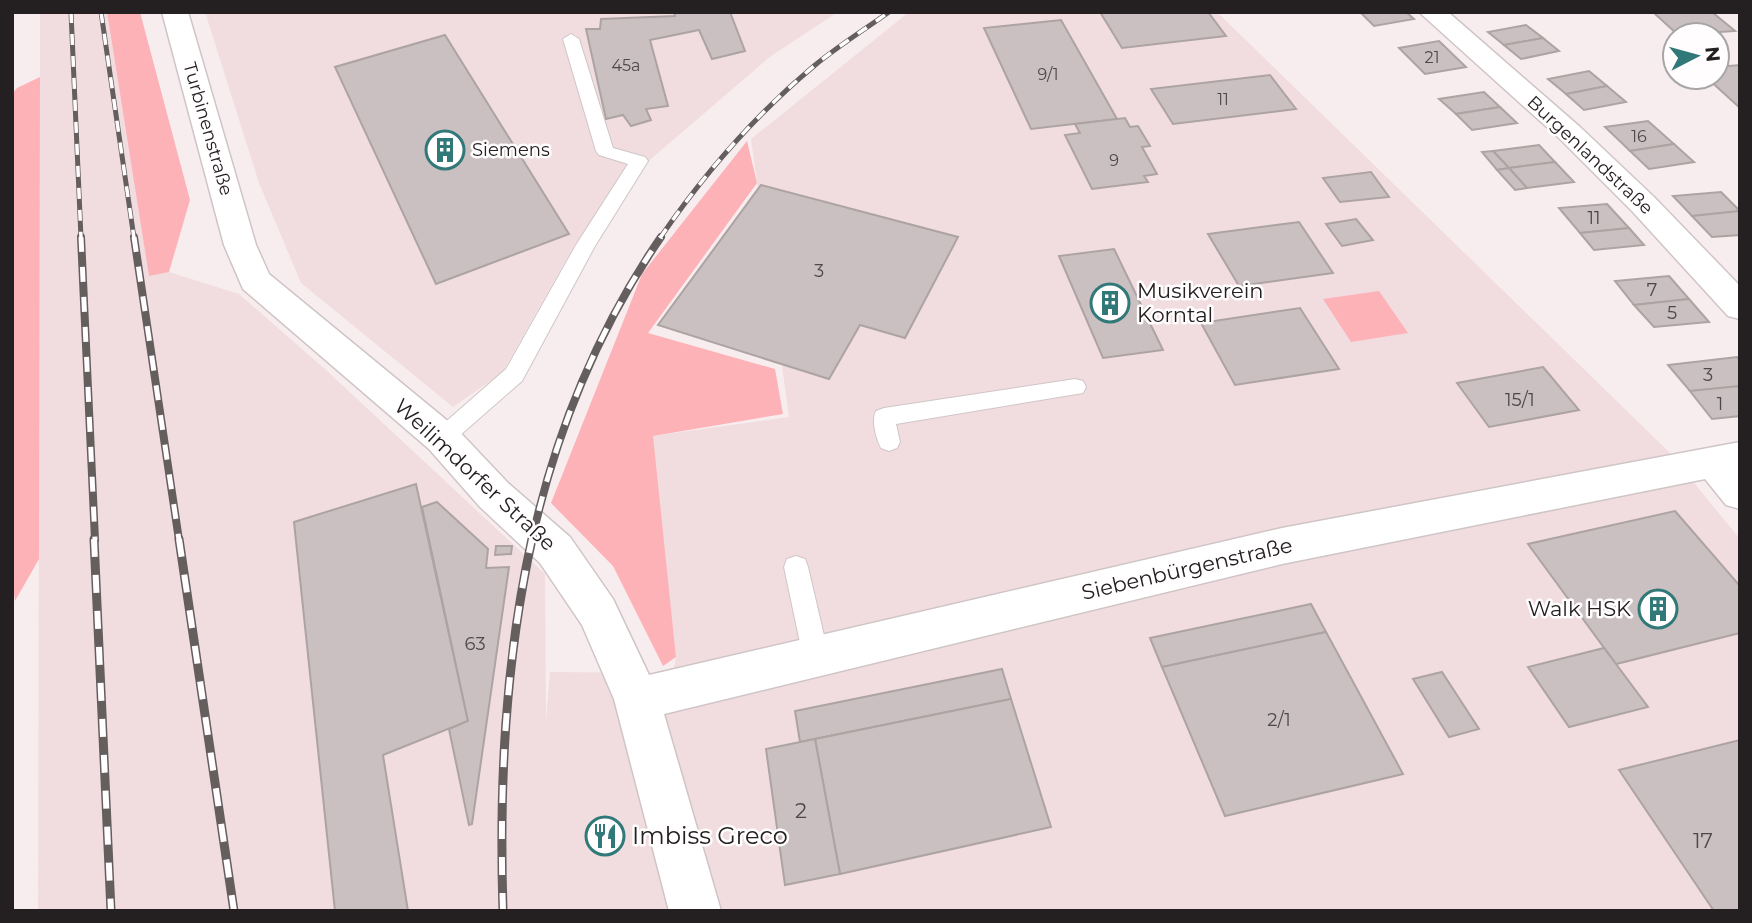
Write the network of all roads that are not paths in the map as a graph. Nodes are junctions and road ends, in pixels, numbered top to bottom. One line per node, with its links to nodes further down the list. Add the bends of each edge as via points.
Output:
1 (175, 12): 4 (street, Turbinenstraße)
2 (1432, 12): 5 (street, Burgenlandstraße, via 1570,133)
3 (571, 38): 7 (lane, via 605,150 639,161 514,375)
4 (240, 245): 7 (street, Weilimdorfer Straße, via 255,281)
5 (1740, 307)
6 (1075, 387): 8 (lane, via 884,416)
7 (442, 438): 13 (street, Weilimdorfer Straße, via 555,550 598,613)
8 (889, 442)
9 (1726, 459): 10 (street); 12 (street, Siebenbürgenstraße, via 1282,546)
10 (1740, 493)
11 (796, 567): 12 (lane)
12 (816, 657): 13 (street, Siebenbürgenstraße)
13 (637, 699): 14 (street, Weilimdorfer Straße)
14 (695, 911)

